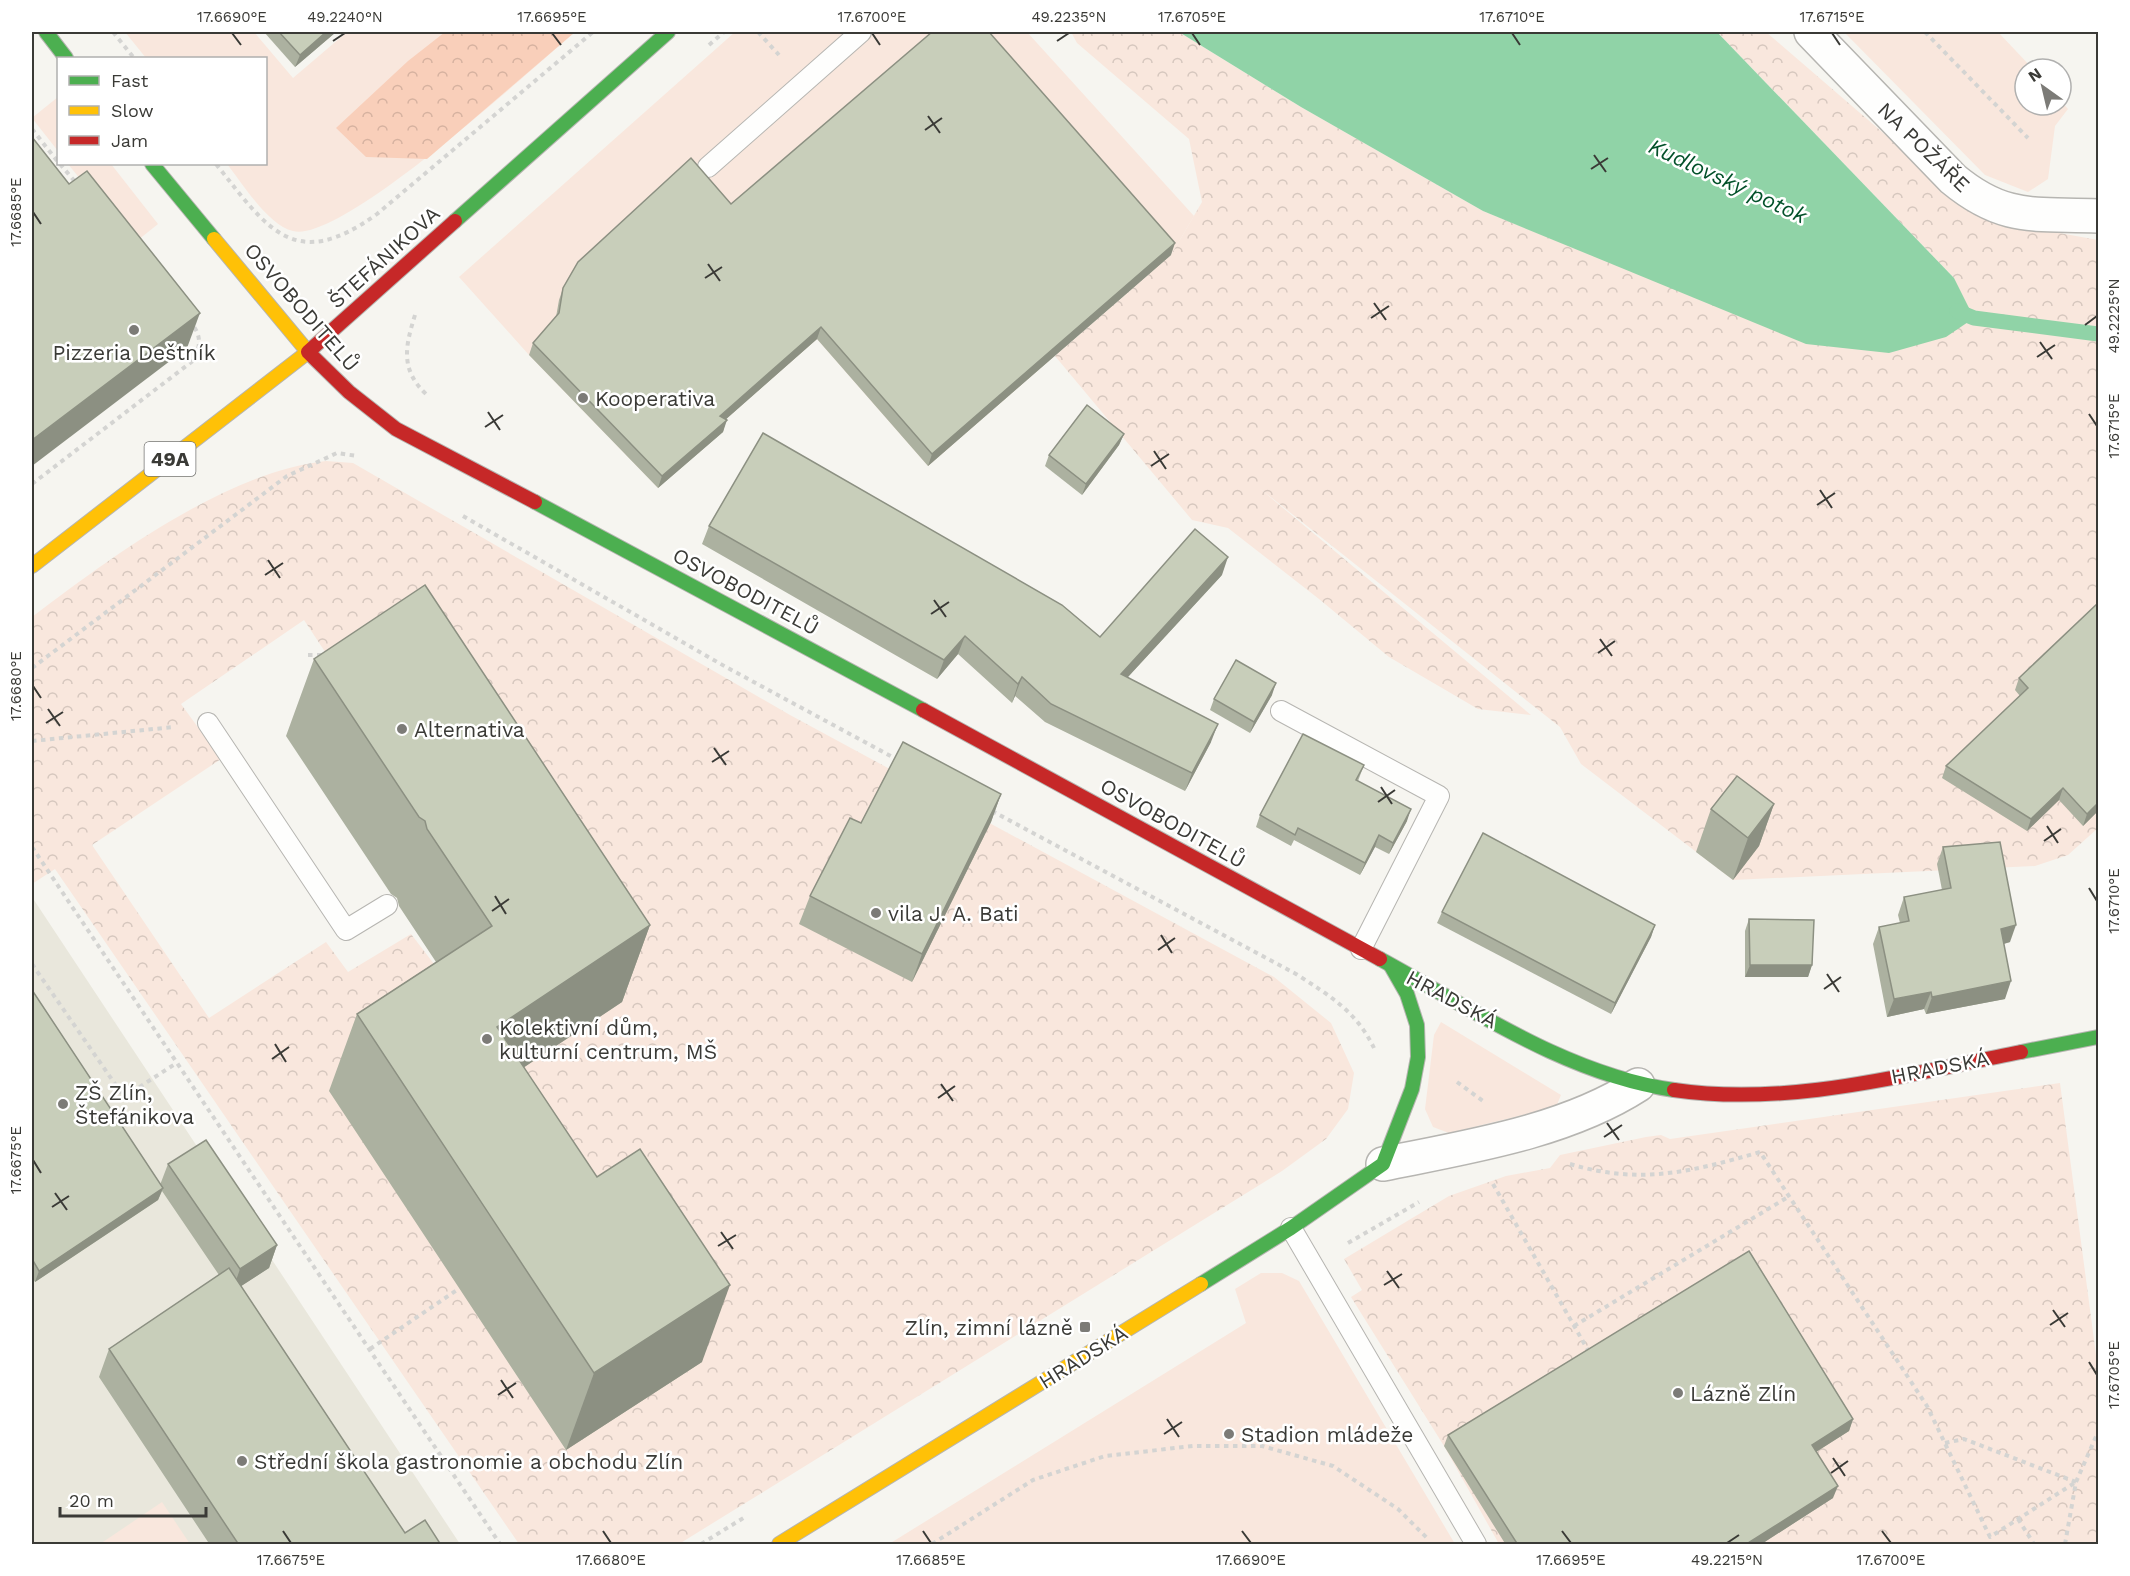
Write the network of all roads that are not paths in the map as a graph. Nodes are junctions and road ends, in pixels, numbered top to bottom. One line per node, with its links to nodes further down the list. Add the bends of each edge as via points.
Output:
1 (46, 32): 5 (street)
2 (668, 32): 9 (street, ŠTEFÁNIKOVA)
3 (861, 32): 7 (lane)
4 (1811, 32): 8 (street, NA POŽÁŘE, via 1970,193 1989,205 2014,212)
5 (65, 57)
6 (153, 165): 9 (street, OSVOBODITELŮ)
7 (708, 167)
8 (2098, 216)
9 (308, 352): 10 (street, ŠTEFÁNIKOVA / 49A); 14 (street, OSVOBODITELŮ, via 349,392 396,429 817,652)
10 (32, 566)
11 (1281, 711): 14 (lane, via 1439,796)
12 (208, 723): 13 (lane, via 345,930)
13 (387, 905)
14 (1361, 949): 15 (street, OSVOBODITELŮ)
15 (1391, 966): 17 (street, HRADSKÁ, via 1567,1060); 18 (street, HRADSKÁ, via 1407,994 1417,1025 1418,1057 1412,1089)
16 (2098, 1038): 17 (street, HRADSKÁ, via 1843,1085 1769,1094 1704,1094)
17 (1638, 1085): 18 (street, HRADSKÁ, via 1584,1114 1472,1147)
18 (1383, 1164): 19 (street, HRADSKÁ)
19 (1291, 1228): 20 (street, HRADSKÁ); 21 (lane)
20 (779, 1545)
21 (1476, 1545)

